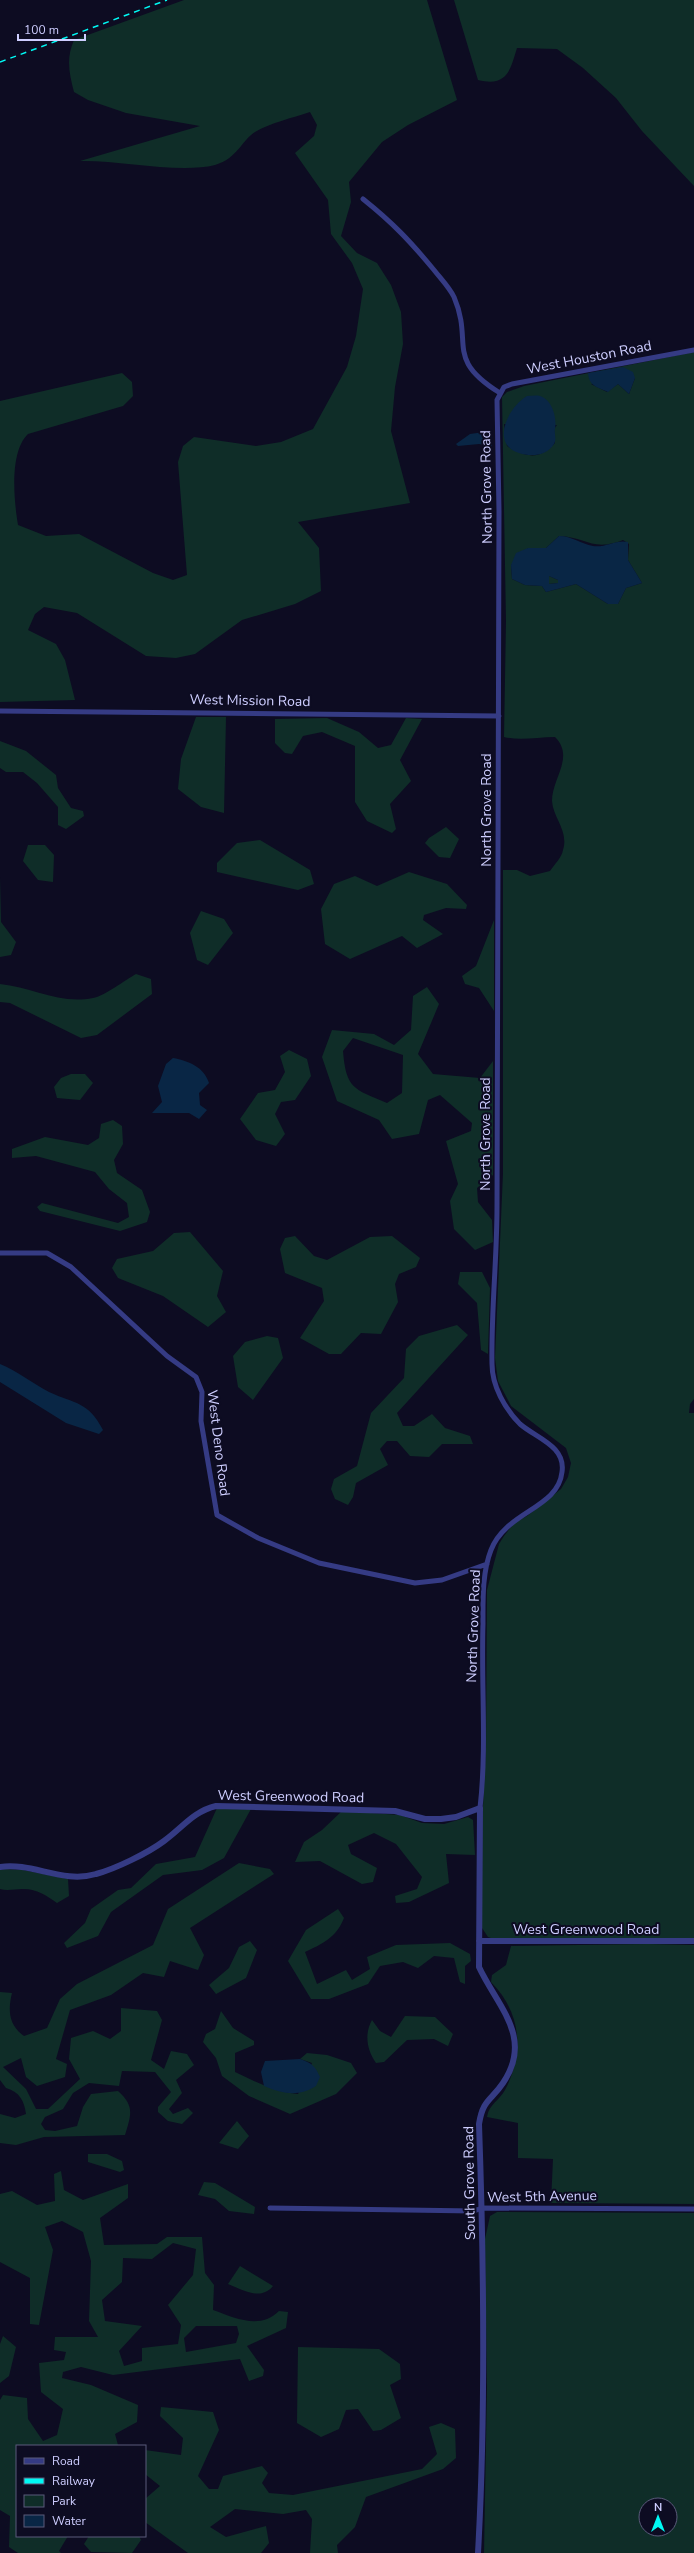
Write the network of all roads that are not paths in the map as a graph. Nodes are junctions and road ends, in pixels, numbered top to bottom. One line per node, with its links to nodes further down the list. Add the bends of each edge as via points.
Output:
1 (363, 199): 3 (street, via 404,233 447,286 458,310 465,362 472,372)
2 (694, 350): 3 (street, West Houston Road, via 512,384 504,387)
3 (500, 393): 5 (street, North Grove Road, via 497,400)
4 (0, 711): 5 (street, West Mission Road)
5 (499, 716): 7 (street, North Grove Road, via 497,1212 492,1376 507,1408 519,1422 558,1452 562,1463 562,1475 551,1495 542,1504 505,1527 492,1548)
6 (0, 1253): 7 (street, West Deno Road, via 47,1253 71,1267 168,1356 196,1377 202,1392 201,1421 217,1515 258,1538 319,1563 415,1583 442,1580)
7 (487, 1564): 8 (street, North Grove Road, via 484,1588 484,1763)
8 (480, 1808): 9 (street, West Greenwood Road, via 456,1817 425,1819 395,1811 216,1806 194,1815 163,1842 97,1874 70,1877 24,1868); 10 (street, South Grove Road)
9 (0, 1867)
10 (479, 1941): 11 (street, West Greenwood Road); 13 (street, South Grove Road, via 480,1967 486,1982 507,2012 513,2029 514,2048 511,2068 503,2084 481,2109 479,2124)
11 (694, 1941)
12 (270, 2208): 13 (street, West 5th Avenue, via 474,2211)
13 (482, 2208): 14 (street, West 5th Avenue); 15 (street, South Grove Road, via 481,2495)
14 (694, 2209)
15 (478, 2553)

